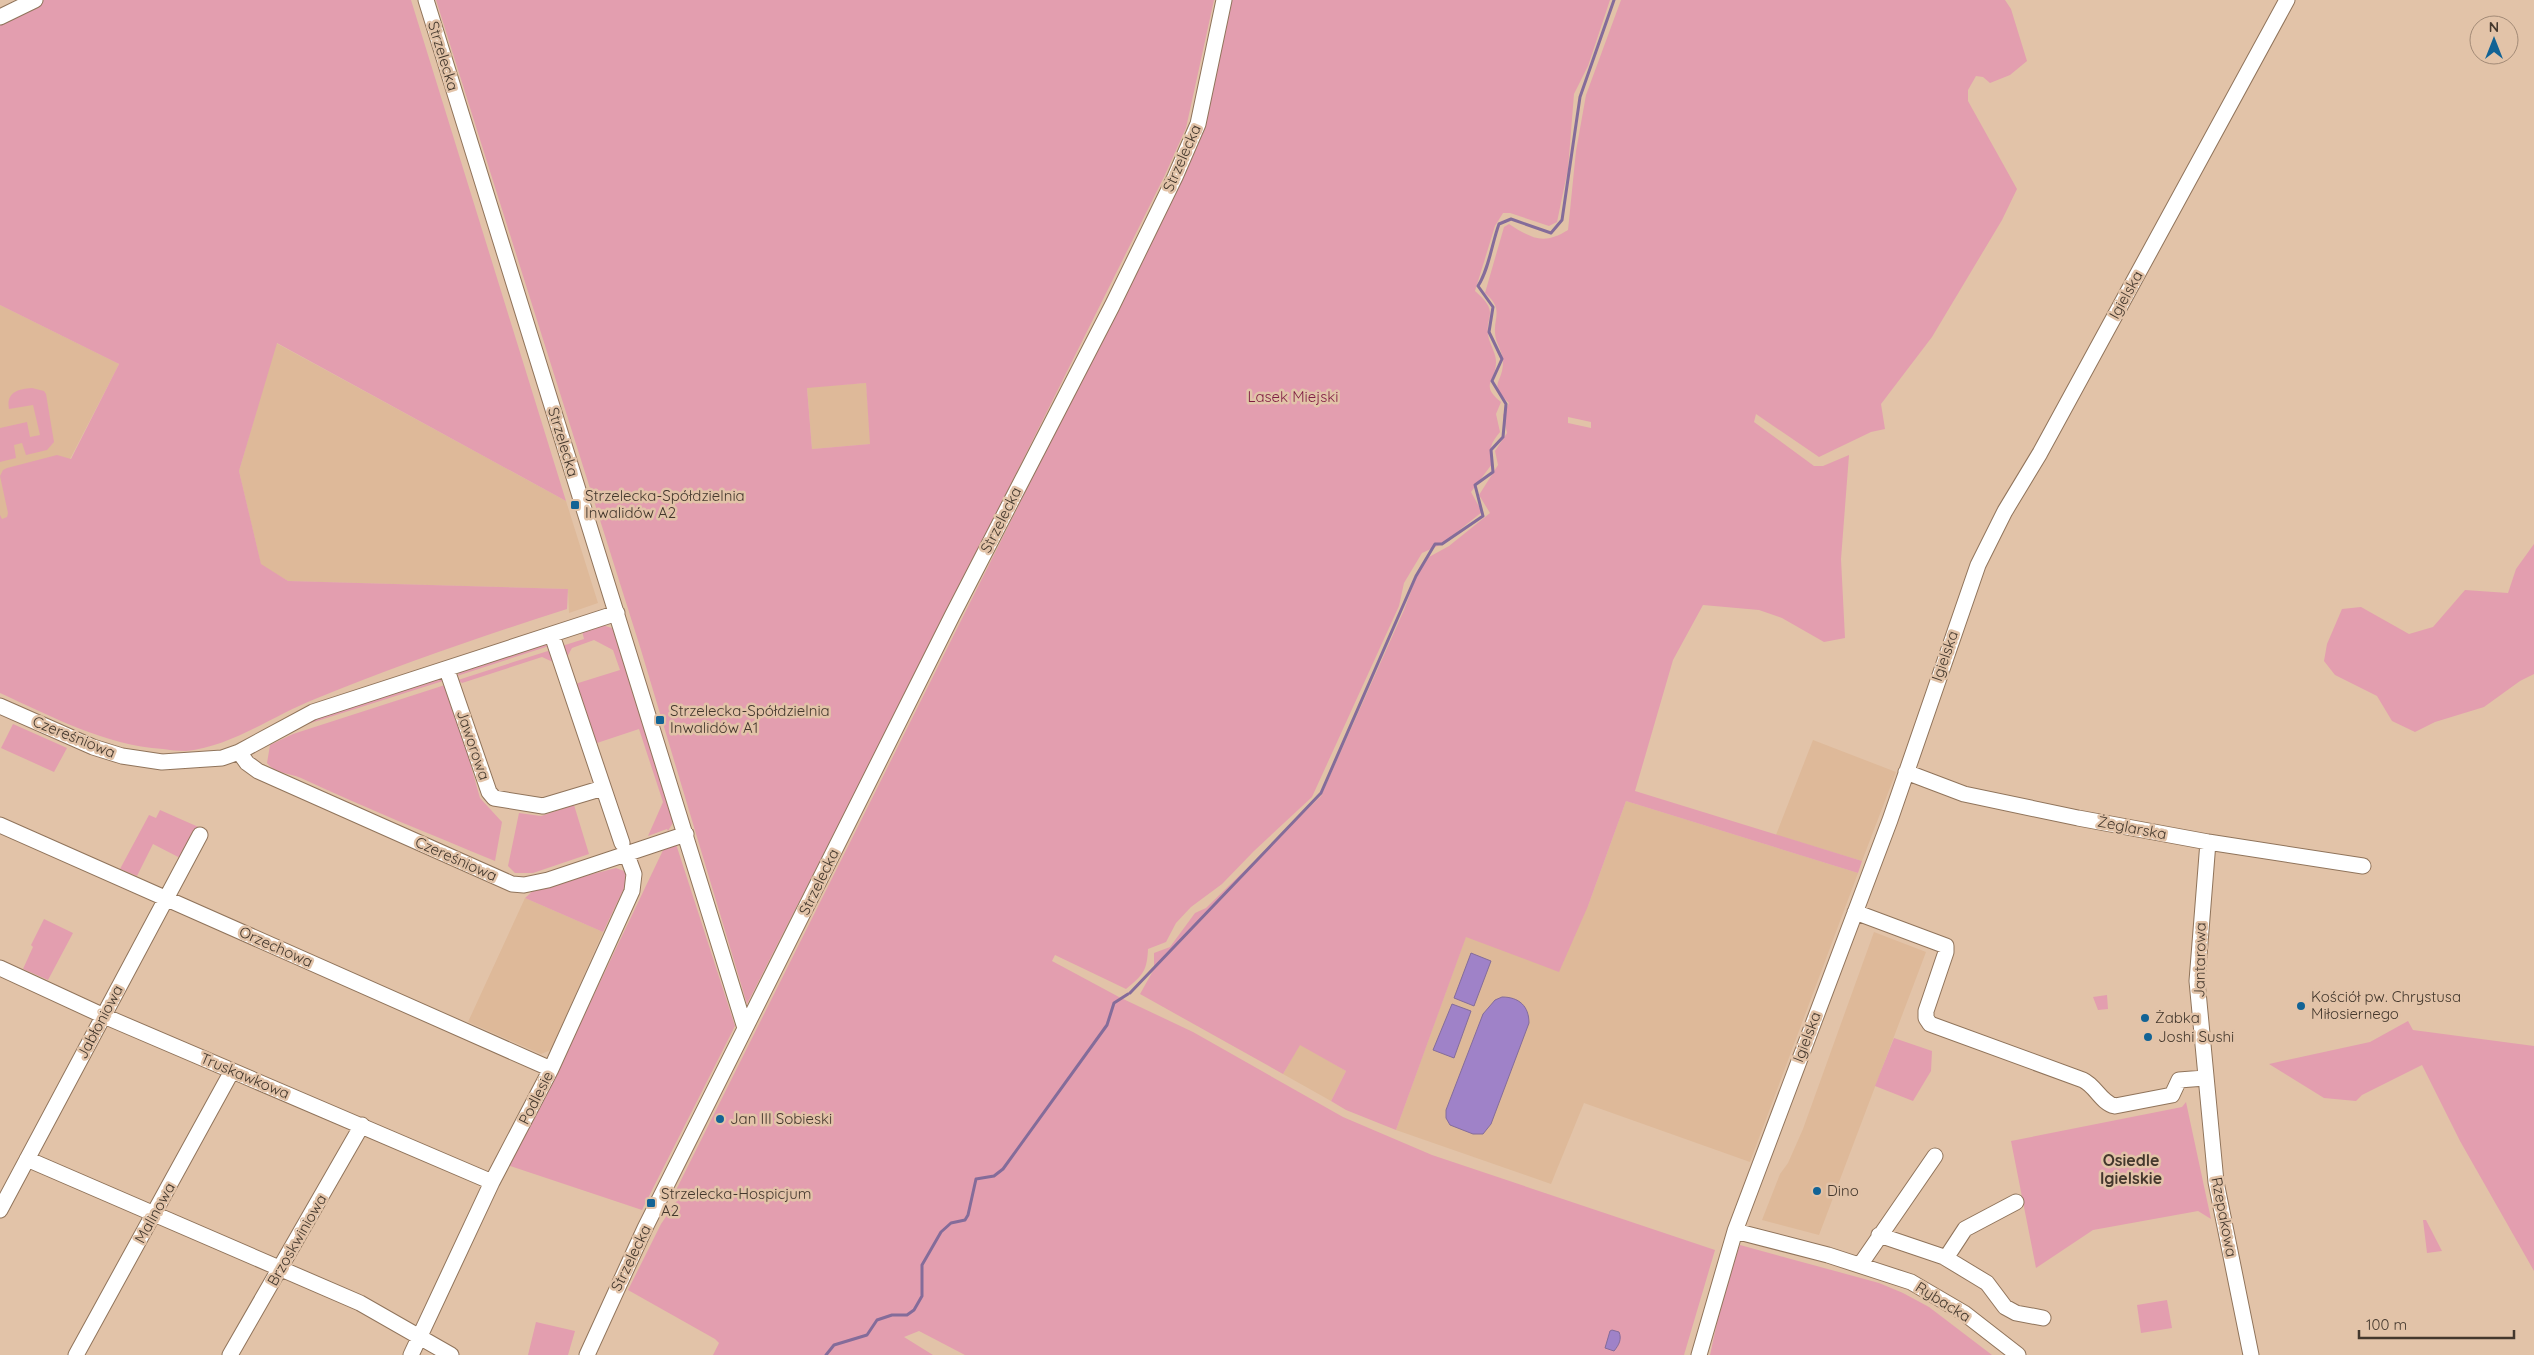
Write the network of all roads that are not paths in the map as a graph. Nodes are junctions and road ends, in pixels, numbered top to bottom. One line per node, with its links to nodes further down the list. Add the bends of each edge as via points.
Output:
1 (35, 0): 5 (street)
2 (426, 0): 6 (street, Strzelecka)
3 (1224, 0): 23 (street, Strzelecka, via 1198,124 1174,177 1112,306)
4 (2287, 0): 11 (street, Igielska, via 1982,557)
5 (0, 17)
6 (617, 613): 7 (street, Czereśniowa); 14 (street, Strzelecka)
7 (552, 635): 8 (street, Czereśniowa); 12 (street)
8 (447, 670): 10 (street, Czereśniowa, via 313,712); 12 (street, Jaworowa, via 494,798 543,806)
9 (0, 706): 10 (street, Czereśniowa, via 93,747 136,759 162,762 200,760)
10 (239, 752): 17 (street, Czereśniowa, via 258,771 512,884 541,882)
11 (1906, 772): 16 (street, Żeglarska, via 1964,794); 20 (street, Igielska)
12 (603, 788): 17 (street)
13 (0, 825): 19 (street, Orzechowa)
14 (686, 834): 17 (street, Czereśniowa); 23 (street, Strzelecka)
15 (200, 835): 19 (street, Jabłoniowa)
16 (2208, 842): 18 (street, Żeglarska); 26 (street, Jantarowa, via 2197,981)
17 (624, 849): 24 (street, Podlesie, via 634,874 632,891)
18 (2364, 866)
19 (165, 898): 22 (street, Jabłoniowa); 24 (street, Orzechowa)
20 (1855, 912): 26 (street, via 1946,946 1926,1012 1930,1024 2083,1080 2093,1086 2107,1103 2115,1106 2172,1095 2179,1080); 34 (street, Igielska)
21 (0, 968): 22 (street, Truskawkowa)
22 (104, 1016): 25 (street, Truskawkowa); 29 (street, Jabłoniowa)
23 (745, 1028): 45 (street, Strzelecka, via 645,1228)
24 (552, 1069): 30 (street, Podlesie)
25 (232, 1071): 27 (street, Truskawkowa); 33 (street, Malinowa)
26 (2205, 1078): 48 (street, Rzepakowa, via 2216,1182)
27 (362, 1125): 30 (street, Truskawkowa); 38 (street, Brzoskwiniowa)
28 (1935, 1156): 35 (street)
29 (27, 1159): 32 (street, Jabłoniowa); 33 (street)
30 (492, 1182): 40 (street, Podlesie)
31 (2016, 1202): 36 (street, via 1965,1229)
32 (0, 1210)
33 (154, 1214): 38 (street); 41 (street, Malinowa)
34 (1735, 1231): 37 (street, Rybacka); 46 (street, Igielska)
35 (1879, 1235): 36 (street); 37 (street)
36 (1946, 1258): 39 (street, via 1986,1283 2005,1307 2016,1313)
37 (1860, 1265): 47 (street, Rybacka, via 1911,1282 1937,1296)
38 (282, 1267): 40 (street, via 360,1303); 42 (street, Brzoskwiniowa)
39 (2043, 1318)
40 (420, 1338): 43 (street, Podlesie); 44 (street)
41 (76, 1355)
42 (230, 1355)
43 (411, 1355)
44 (451, 1355)
45 (587, 1355)
46 (1699, 1355)
47 (2018, 1355)
48 (2251, 1355)

